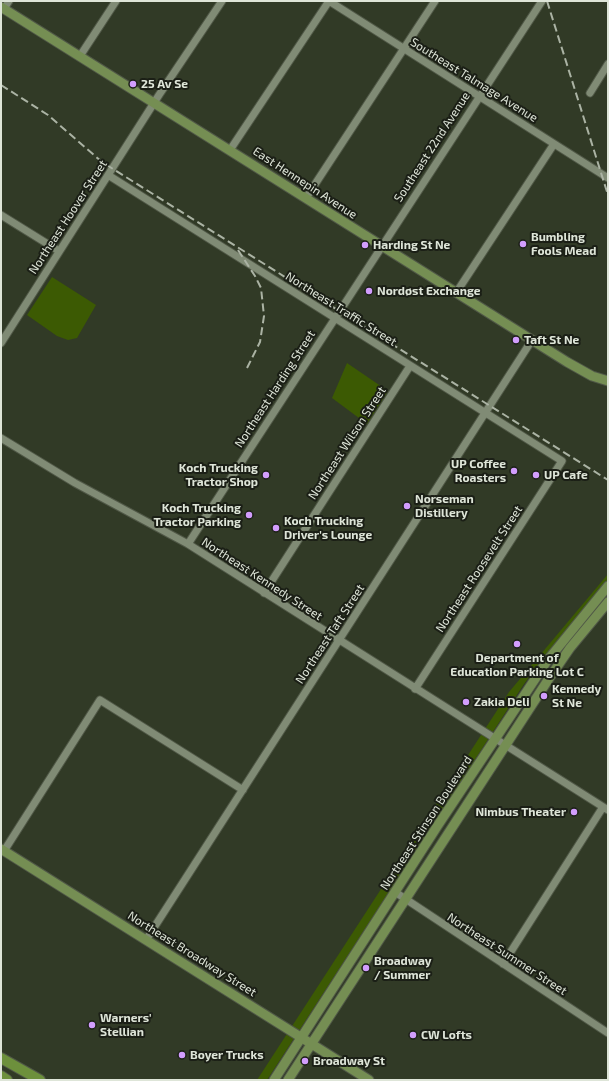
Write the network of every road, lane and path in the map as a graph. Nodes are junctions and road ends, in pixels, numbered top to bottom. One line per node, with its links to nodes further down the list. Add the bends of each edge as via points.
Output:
1 (116, 1): 8 (street)
2 (222, 1): 12 (street, Northeast Hoover Street)
3 (329, 1): 7 (street, Southeast Talmage Avenue); 14 (street)
4 (435, 1): 7 (street)
5 (542, 1): 11 (street, Southeast 22nd Avenue)
6 (5, 6): 8 (main road, East Hennepin Avenue)
7 (403, 49): 11 (street, Southeast Talmage Avenue); 17 (street)
8 (80, 56): 12 (main road, East Hennepin Avenue)
9 (608, 64): 10 (street)
10 (590, 93)
11 (479, 96): 13 (street, Southeast Talmage Avenue); 19 (street, Southeast 22nd Avenue)
12 (154, 103): 14 (main road, East Hennepin Avenue); 15 (street, Northeast Hoover Street)
13 (554, 144): 16 (street, Southeast Talmage Avenue); 21 (street)
14 (230, 150): 17 (main road, East Hennepin Avenue)
15 (108, 175): 20 (street, Northeast Hoover Street); 22 (street, Northeast Traffic Street)
16 (608, 178)
17 (306, 198): 19 (main road, East Hennepin Avenue)
18 (1, 215): 20 (street)
19 (381, 246): 21 (main road, East Hennepin Avenue); 22 (street, Northeast Harding Street)
20 (59, 251): 24 (street, Northeast Hoover Street)
21 (456, 293): 23 (main road, East Hennepin Avenue)
22 (334, 318): 25 (street, Northeast Traffic Street); 32 (street, Northeast Harding Street)
23 (532, 340): 26 (main road, East Hennepin Avenue); 29 (street, Northeast Taft Street)
24 (1, 343)
25 (410, 366): 29 (street, Northeast Traffic Street); 34 (street, Northeast Wilson Street)
26 (598, 378): 27 (main road, East Hennepin Avenue); 28 (main road, East Hennepin Avenue)
27 (608, 381)
28 (608, 386)
29 (486, 414): 31 (street, Northeast Traffic Street); 36 (street, Northeast Taft Street)
30 (1, 438): 32 (street, Northeast Kennedy Street, via 75,483)
31 (562, 461): 37 (street, Northeast Roosevelt Street)
32 (188, 544): 34 (street, Northeast Kennedy Street)
33 (608, 586): 38 (main road, Northeast Stinson Boulevard, via 557,647)
34 (264, 593): 36 (street, Northeast Kennedy Street)
35 (608, 602): 39 (main road, Northeast Stinson Boulevard, via 570,648)
36 (339, 641): 37 (street, Northeast Kennedy Street); 40 (street, Northeast Taft Street)
37 (415, 688): 38 (street, Northeast Kennedy Street)
38 (496, 739): 39 (street, Northeast Kennedy Street); 43 (main road, Northeast Stinson Boulevard)
39 (505, 745): 41 (street, Northeast Kennedy Street); 44 (main road, Northeast Stinson Boulevard)
40 (243, 790): 42 (street, via 100,700); 45 (street, Northeast Taft Street)
41 (606, 809): 46 (street)
42 (2, 850): 45 (main road, Northeast Broadway Street)
43 (395, 892): 44 (street, Northeast Summer Street); 48 (main road, Northeast Stinson Boulevard)
44 (405, 899): 46 (street, Northeast Summer Street); 49 (main road, Northeast Stinson Boulevard)
45 (146, 940): 48 (main road, Northeast Broadway Street)
46 (502, 964): 47 (street, Northeast Summer Street)
47 (608, 1033)
48 (302, 1037): 49 (main road, Northeast Broadway Street); 54 (main road, Northeast Stinson Boulevard)
49 (312, 1043): 55 (main road, Northeast Stinson Boulevard); 56 (main road, Northeast Broadway Street)
50 (1, 1058): 53 (highway)
51 (1, 1076): 52 (highway)
52 (7, 1080)
53 (40, 1080)
54 (274, 1080)
55 (288, 1080)
56 (369, 1080)

